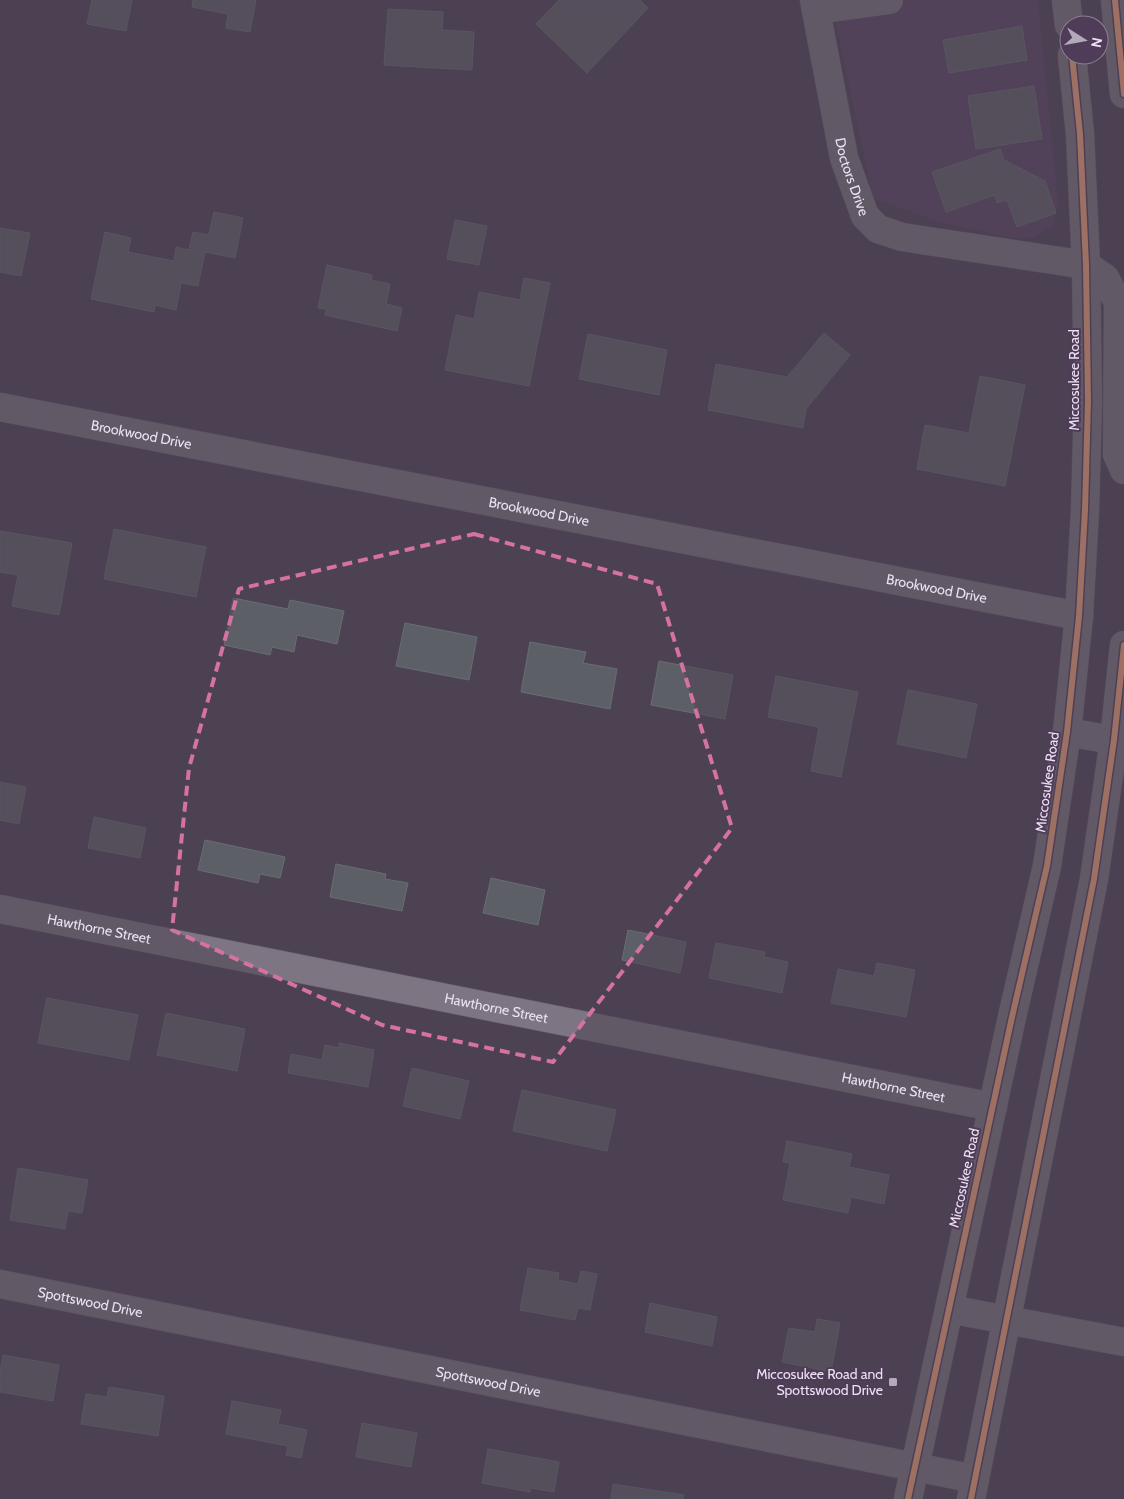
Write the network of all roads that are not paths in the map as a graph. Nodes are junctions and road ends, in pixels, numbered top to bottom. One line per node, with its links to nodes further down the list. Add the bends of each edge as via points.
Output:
1 (889, 0): 4 (street)
2 (1066, 0): 5 (street)
3 (1115, 0): 7 (street)
4 (815, 5): 8 (street, Doctors Drive, via 844,158 864,216 878,229 902,237)
5 (1068, 15)
6 (1073, 65): 8 (street, Miccosukee Road, via 1080,134)
7 (1124, 94)
8 (1086, 266): 10 (street, via 1105,278 1118,302 1117,454); 11 (street, Miccosukee Road, via 1088,401)
9 (0, 407): 11 (street, Brookwood Drive)
10 (1124, 470)
11 (1079, 616): 13 (street, Miccosukee Road)
12 (1124, 646): 14 (street)
13 (1067, 732): 14 (street); 16 (street, Miccosukee Road, via 1047,866)
14 (1119, 741): 19 (street)
15 (0, 909): 16 (street, Hawthorne Street)
16 (993, 1106): 18 (street, Miccosukee Road)
17 (0, 1284): 21 (street, Spottswood Drive)
18 (949, 1309): 19 (street); 21 (street, Miccosukee Road)
19 (1006, 1320): 20 (street); 22 (street)
20 (1124, 1342)
21 (914, 1466): 22 (street, Spottswood Drive); 23 (street, Miccosukee Road)
22 (973, 1489)
23 (908, 1499)

